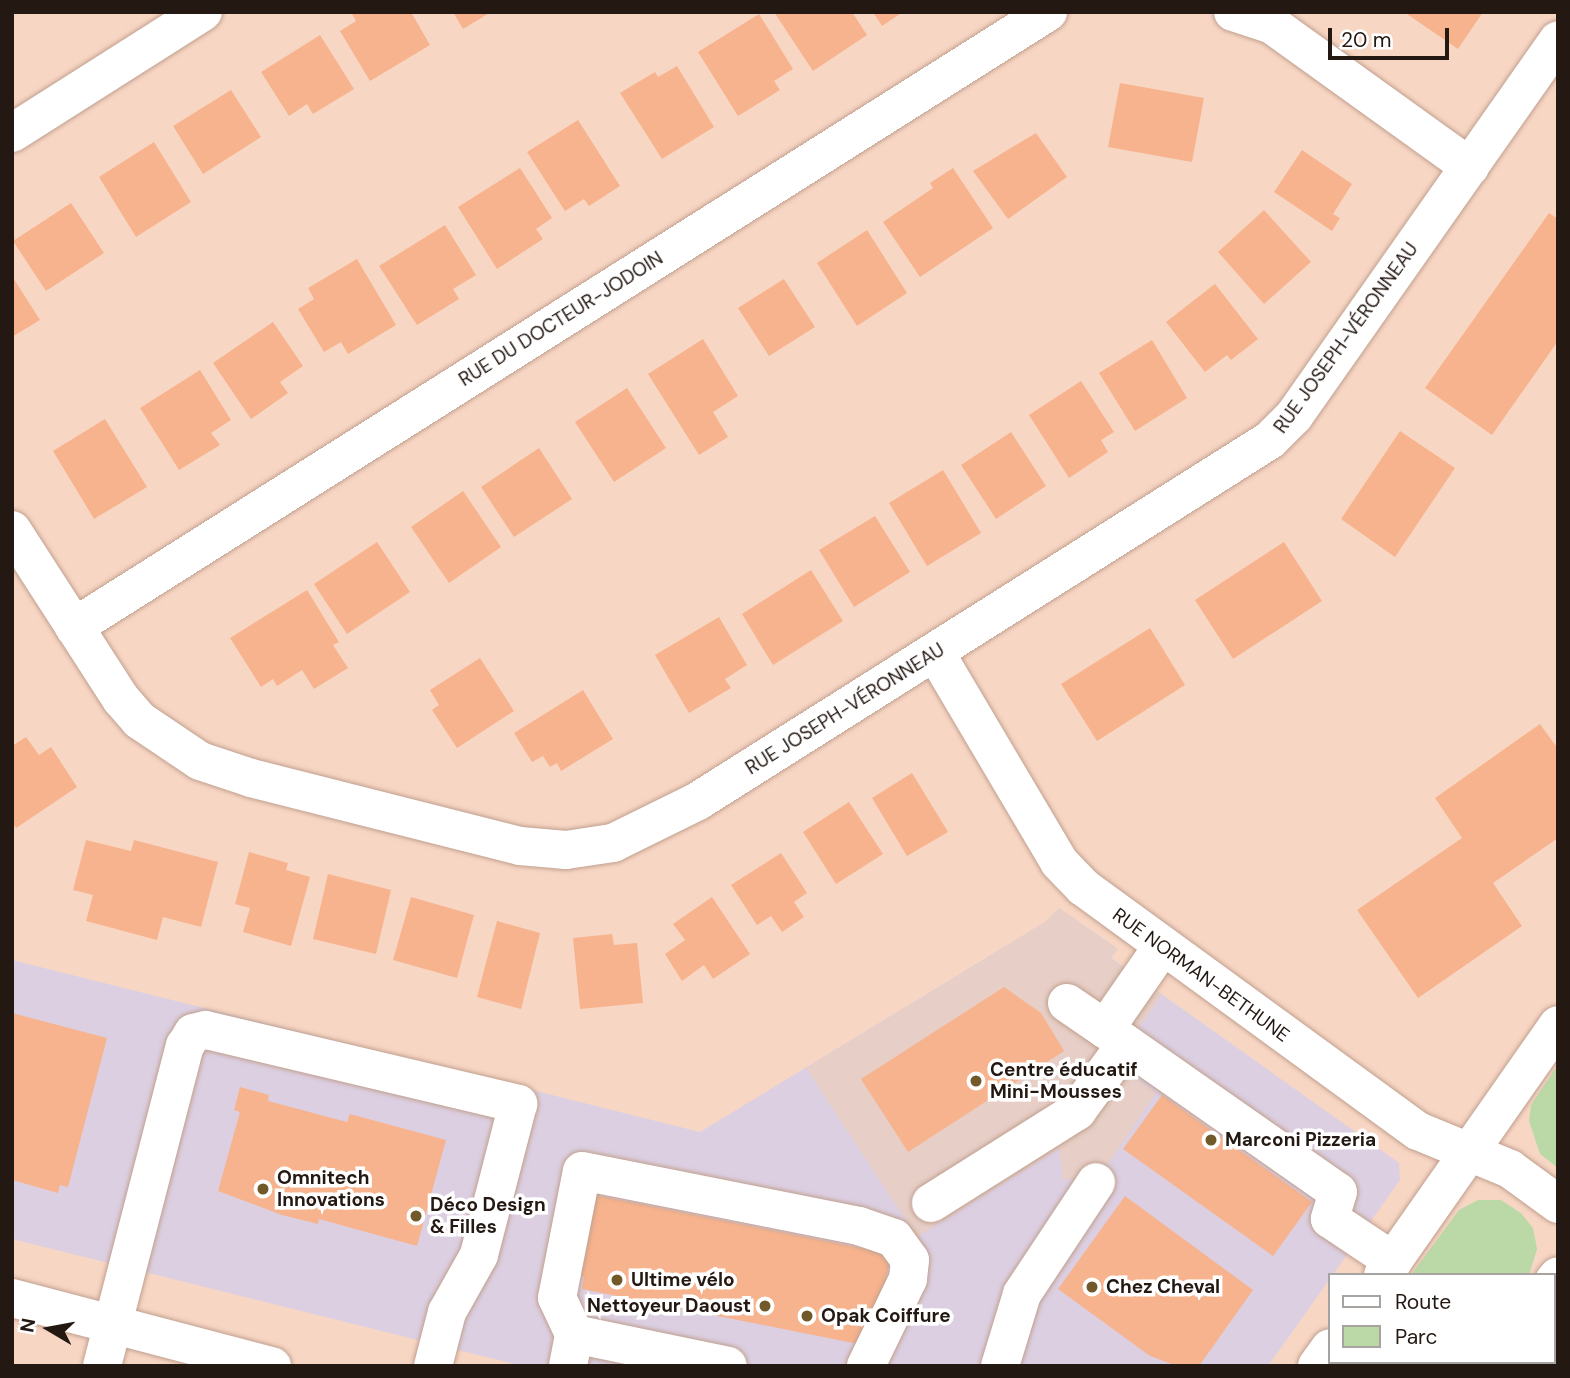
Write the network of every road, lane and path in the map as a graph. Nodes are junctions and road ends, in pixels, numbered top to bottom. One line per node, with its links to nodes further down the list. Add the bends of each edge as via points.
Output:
1 (203, 12): 5 (street)
2 (1048, 12): 8 (street, RUE DU DOCTEUR-JODOIN)
3 (1233, 12): 6 (street, via 1271,24)
4 (1558, 40): 6 (street, RUE JOSEPH-VÉRONNEAU)
5 (12, 133)
6 (1470, 167): 9 (street, RUE JOSEPH-VÉRONNEAU, via 1294,416 1270,440)
7 (12, 530): 8 (street, RUE JOSEPH-VÉRONNEAU)
8 (74, 626): 9 (street, RUE JOSEPH-VÉRONNEAU, via 139,720 200,761 484,837 566,850 591,848 637,834 698,801)
9 (935, 652): 10 (street, RUE NORMAN-BETHUNE, via 1059,862 1096,898)
10 (1162, 947): 13 (street); 14 (street, RUE NORMAN-BETHUNE, via 1418,1131)
11 (1067, 1003): 13 (street)
12 (1558, 1025): 14 (street)
13 (1116, 1037): 16 (street, via 1077,1111); 18 (street, via 1338,1192 1331,1219)
14 (1469, 1154): 17 (street, RUE NORMAN-BETHUNE, via 1510,1169); 18 (street)
15 (1096, 1182): 29 (street, via 1021,1294)
16 (931, 1203)
17 (1558, 1204)
18 (1388, 1268)
19 (12, 1298): 20 (street)
20 (114, 1324): 23 (street); 24 (street); 26 (street, via 187,1041 194,1033 220,1031 518,1104 479,1255 447,1312)
21 (571, 1350): 27 (street); 28 (street, via 557,1298 582,1171 859,1226 894,1238 910,1260 908,1279)
22 (1328, 1351): 30 (street)
23 (219, 1359): 25 (street)
24 (102, 1366)
25 (272, 1366)
26 (433, 1366)
27 (728, 1366)
28 (866, 1366)
29 (1000, 1366)
30 (1317, 1366)

